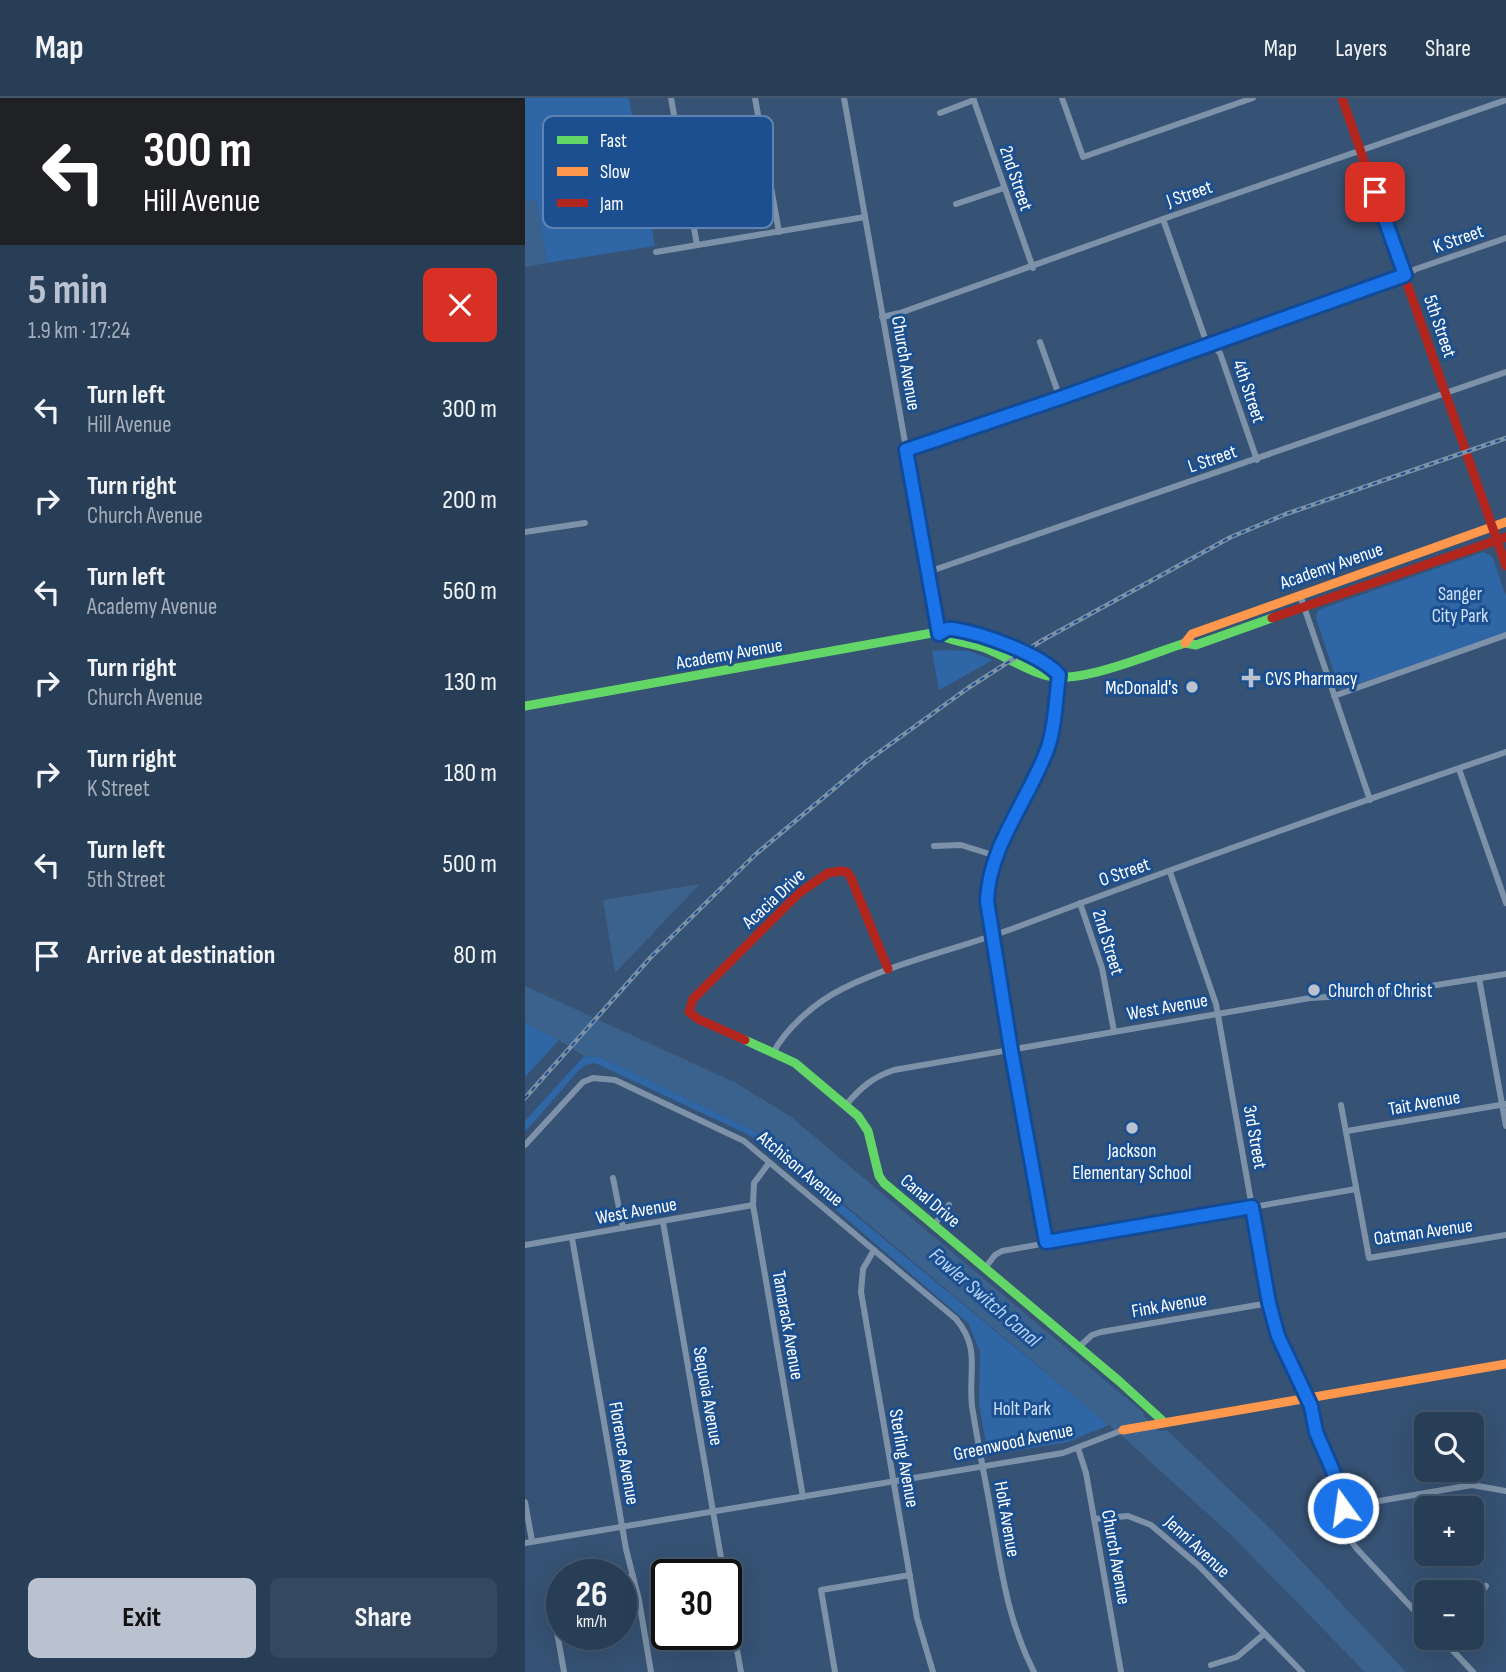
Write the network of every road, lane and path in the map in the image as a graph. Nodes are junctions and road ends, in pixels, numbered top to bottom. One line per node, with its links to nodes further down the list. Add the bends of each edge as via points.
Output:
1 (671, 98): 10 (street)
2 (755, 98): 11 (street)
3 (844, 98): 16 (street, Church Avenue)
4 (1062, 98): 5 (street, via 1083,157)
5 (1253, 98)
6 (1342, 98): 12 (street, 5th Street)
7 (973, 99): 9 (street); 13 (street, 2nd Street)
8 (1506, 100): 12 (street, J Street)
9 (940, 113)
10 (674, 116)
11 (758, 116)
12 (1361, 151): 17 (street, J Street); 24 (street, 5th Street)
13 (1004, 188): 15 (street); 23 (street, 2nd Street)
14 (773, 198): 19 (street)
15 (956, 204)
16 (865, 217): 19 (street); 25 (street, Church Avenue)
17 (1163, 219): 23 (street, J Street); 27 (street, 4th Street, via 1205,338)
18 (694, 228): 21 (street)
19 (779, 232): 21 (street)
20 (1506, 238): 24 (street, K Street)
21 (697, 245): 22 (street)
22 (656, 252)
23 (1033, 268): 25 (street, J Street)
24 (1405, 275): 27 (street, K Street); 29 (street, 5th Street)
25 (882, 317): 31 (street, Church Avenue)
26 (1040, 342): 30 (street)
27 (1213, 345): 30 (street, K Street); 32 (street, 4th Street, via 1220,353)
28 (1506, 372): 29 (street, L Street)
29 (1446, 394): 32 (street, L Street); 35 (street, 5th Street)
30 (1060, 398): 31 (street, K Street)
31 (906, 450): 40 (street, Church Avenue)
32 (1257, 460): 40 (street, L Street)
33 (585, 523): 36 (street)
34 (1506, 523): 35 (street, Academy Avenue)
35 (1493, 527): 37 (street, 5th Street); 38 (street, Academy Avenue)
36 (525, 532)
37 (1502, 538): 39 (street, 5th Street); 41 (street, Academy Avenue)
38 (1424, 551): 41 (street, via 1421,559 1402,566); 42 (street, Academy Avenue)
39 (1506, 566)
40 (927, 572): 44 (street, Church Avenue)
41 (1391, 577): 43 (street, Academy Avenue)
42 (1300, 594): 43 (street); 46 (street, Academy Avenue, via 1192,634)
43 (1304, 607): 46 (street, Academy Avenue, via 1196,645); 48 (street)
44 (939, 634): 47 (street, Academy Avenue, via 953,629 985,636 1046,664); 49 (street, Academy Avenue)
45 (1506, 635): 48 (street)
46 (1185, 643): 47 (street, Academy Avenue, via 1090,674)
47 (1059, 675): 54 (street, via 1049,748)
48 (1334, 696): 52 (street)
49 (525, 706)
50 (1506, 752): 51 (street, O Street)
51 (1459, 769): 52 (street, O Street); 57 (street)
52 (1370, 800): 55 (street, O Street)
53 (934, 846): 54 (street, via 961,845)
54 (996, 856): 58 (street, via 988,886)
55 (1170, 872): 56 (street, O Street); 63 (street, 3rd Street)
56 (1080, 903): 58 (street, O Street); 64 (street, 2nd Street, via 1102,968)
57 (1506, 903)
58 (992, 936): 59 (street, O Street); 65 (street)
59 (888, 970): 62 (street, Acacia Drive, via 851,878 837,870 799,893 693,999); 66 (street, O Street, via 821,1002 784,1036)
60 (1506, 974): 61 (street, West Avenue)
61 (1479, 978): 63 (street, West Avenue); 67 (street)
62 (689, 1012): 66 (street, Canal Drive)
63 (1218, 1013): 64 (street, West Avenue); 78 (street, 3rd Street)
64 (1114, 1031): 65 (street, West Avenue)
65 (1011, 1050): 68 (street, West Avenue, via 881,1074); 84 (street)
66 (773, 1053): 68 (street, Canal Drive, via 804,1069)
67 (1504, 1104): 70 (street); 71 (street, Tait Avenue)
68 (846, 1105): 80 (street, Canal Drive, via 868,1130 884,1183)
69 (1341, 1105): 71 (street, Oatman Avenue)
70 (1506, 1126)
71 (1347, 1131): 75 (street, Oatman Avenue)
72 (525, 1145): 73 (street, Atchison Avenue, via 574,1090 593,1078 615,1080 730,1133)
73 (769, 1163): 76 (street, Tamarack Avenue, via 754,1183); 86 (street, Atchison Avenue)
74 (613, 1178): 81 (street)
75 (1356, 1189): 78 (street); 82 (street, Oatman Avenue, via 1369,1258)
76 (753, 1205): 79 (street, West Avenue); 99 (street, Tamarack Avenue)
77 (949, 1205): 80 (street)
78 (1252, 1207): 84 (street); 88 (street, 3rd Street)
79 (663, 1222): 81 (street, West Avenue); 102 (street, Sequoia Avenue)
80 (934, 1225): 87 (street, Canal Drive)
81 (622, 1228): 83 (street, West Avenue)
82 (1506, 1235)
83 (572, 1238): 85 (street, West Avenue); 105 (street, Florence Avenue)
84 (1046, 1242): 87 (street, via 998,1252)
85 (525, 1245)
86 (874, 1250): 89 (street, Atchison Avenue); 97 (street, Sterling Avenue, via 863,1269 861,1292)
87 (985, 1268): 90 (street, Canal Drive)
88 (1269, 1303): 90 (street, Fink Avenue, via 1101,1332); 92 (street, 3rd Street, via 1278,1336)
89 (963, 1327): 96 (street, Holt Avenue, via 973,1355 972,1406)
90 (1079, 1347): 93 (street, Canal Drive)
91 (1506, 1364): 92 (street, Greenwood Avenue)
92 (1307, 1397): 93 (street, Greenwood Avenue); 101 (street, 3rd Street)
93 (1164, 1422): 94 (street, Greenwood Avenue)
94 (1123, 1430): 95 (street, Greenwood Avenue)
95 (1078, 1448): 96 (street, Greenwood Avenue); 104 (street, Church Avenue)
96 (983, 1466): 97 (street, Greenwood Avenue); 124 (street, Holt Avenue, via 1009,1611)
97 (894, 1482): 99 (street, Greenwood Avenue); 109 (street, Sterling Avenue)
98 (1506, 1491): 101 (street, via 1472,1485)
99 (803, 1497): 102 (street, Greenwood Avenue)
100 (525, 1502): 106 (street)
101 (1343, 1508): 103 (street); 113 (street, 3rd Street, via 1349,1538)
102 (713, 1512): 105 (street, Greenwood Avenue); 108 (street, Sequoia Avenue)
103 (1315, 1512)
104 (1094, 1519): 114 (street, Jenni Avenue, via 1128,1516 1151,1525 1199,1566); 125 (street, Church Avenue)
105 (622, 1526): 106 (street, Greenwood Avenue); 107 (street, Florence Avenue)
106 (528, 1542)
107 (629, 1559)
108 (721, 1559)
109 (910, 1575): 122 (street, via 821,1590); 123 (street, Sterling Avenue, via 920,1633)
110 (1486, 1586): 111 (street)
111 (1484, 1589)
112 (637, 1597): 120 (street, Florence Avenue)
113 (1414, 1610)
114 (1264, 1634): 118 (street, via 1237,1657); 126 (street, Jenni Avenue)
115 (560, 1650): 119 (street)
116 (737, 1650): 121 (street)
117 (1452, 1650): 127 (street)
118 (1211, 1665)
119 (564, 1672)
120 (651, 1672)
121 (741, 1672)
122 (835, 1672)
123 (933, 1672)
124 (1034, 1672)
125 (1121, 1672)
126 (1302, 1672)
127 (1473, 1672)

